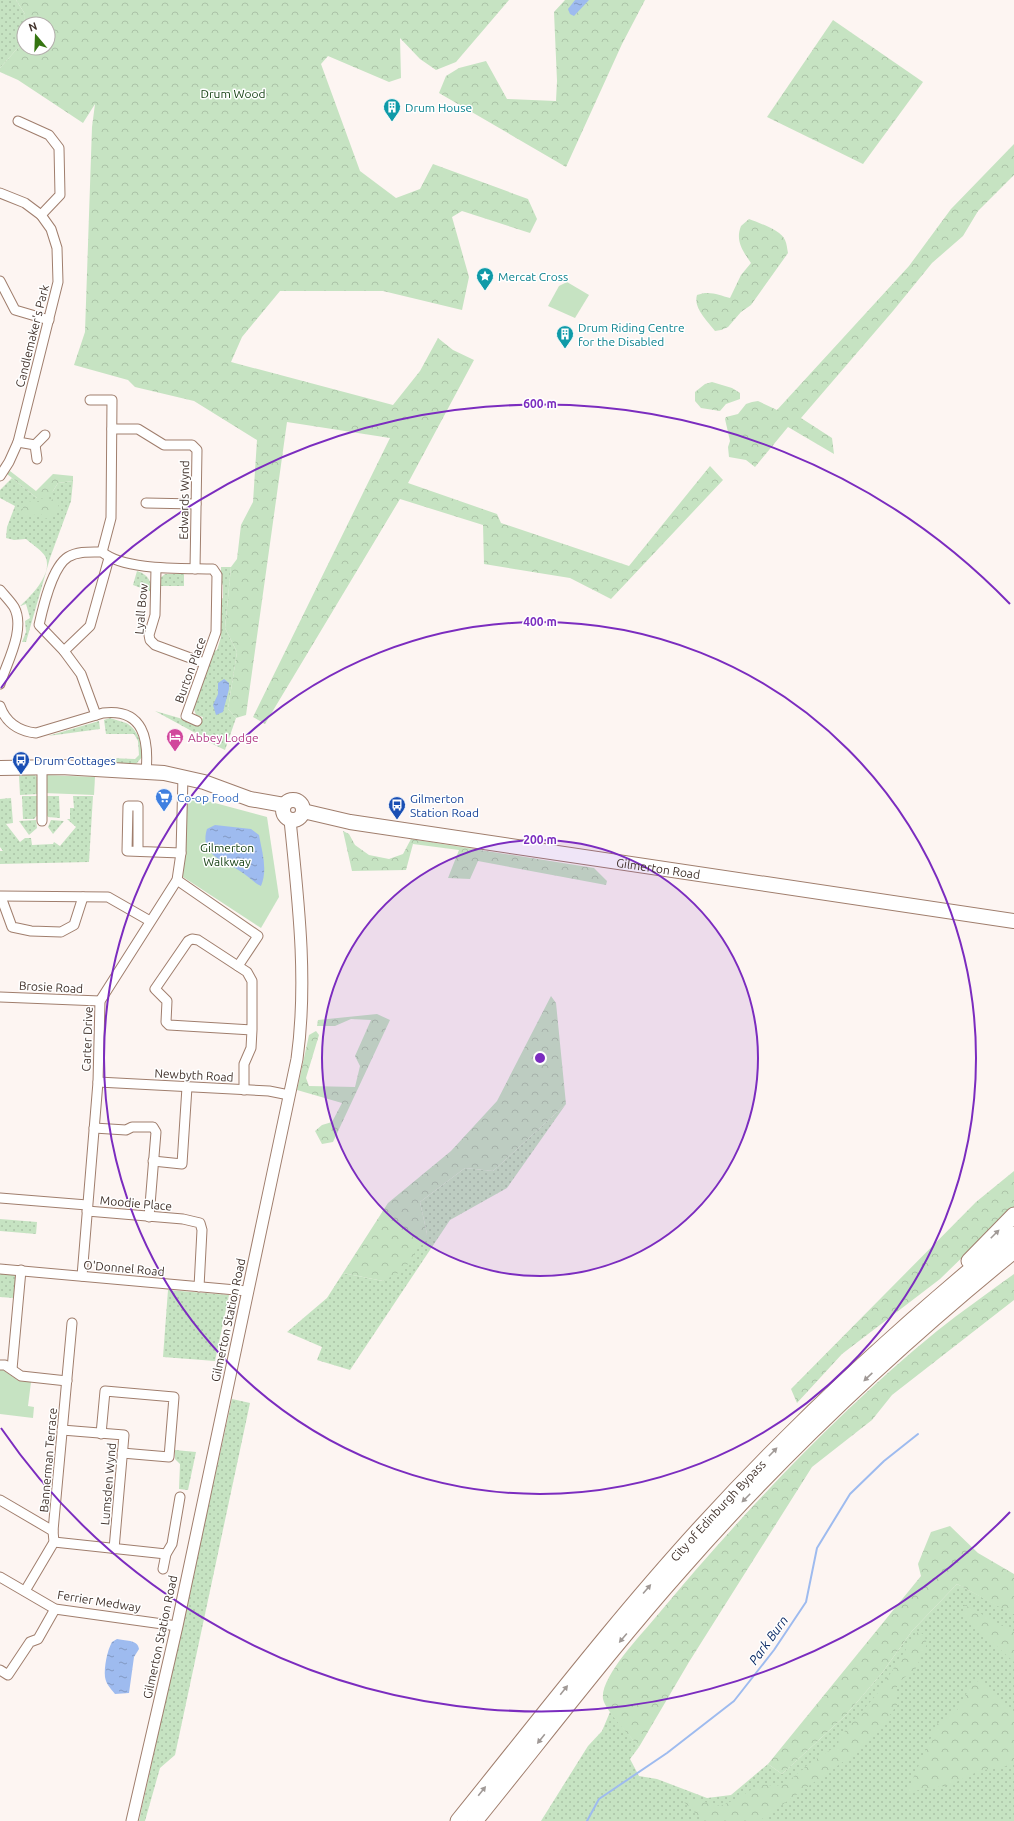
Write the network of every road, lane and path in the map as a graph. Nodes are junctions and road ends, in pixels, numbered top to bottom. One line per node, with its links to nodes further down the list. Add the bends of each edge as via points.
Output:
1 (18, 121): 3 (street, via 49,135 59,148 60,195)
2 (0, 193): 3 (street, Candlemaker's Park, via 25,202)
3 (41, 215): 5 (street, Candlemaker's Park, via 51,229 57,248 58,282)
4 (0, 281): 5 (street, via 15,310)
5 (49, 320): 9 (street, Candlemaker's Park)
6 (90, 400): 7 (street, via 112,400)
7 (112, 429): 14 (street, Edwards Wynd, via 138,430 164,445 192,445 197,450); 15 (street, via 111,518)
8 (45, 435): 10 (street)
9 (18, 442): 10 (street); 12 (street, Candlemaker's Park, via 10,462)
10 (35, 445): 11 (street)
11 (37, 459)
12 (0, 476)
13 (146, 503): 14 (street)
14 (196, 504): 17 (street, Edwards Wynd)
15 (105, 555): 16 (street); 19 (street, via 90,626); 19 (street, via 79,553 69,556 59,564 39,625)
16 (156, 568): 17 (street); 20 (street, Lyall Bow, via 155,615 150,640 155,645)
17 (195, 568): 20 (street, Burton Place, via 212,569 217,575 216,632)
18 (0, 590): 21 (street, via 14,608 19,625)
19 (64, 651): 23 (street, via 81,674)
20 (204, 663): 24 (street, Burton Place, via 186,716)
21 (0, 684)
22 (0, 707): 23 (street, via 12,724 27,732 36,732)
23 (96, 715): 27 (street, via 119,713 128,716 141,727 147,746)
24 (197, 721)
25 (42, 766): 26 (main road); 27 (main road); 32 (street)
26 (0, 768)
27 (146, 772): 28 (main road)
28 (183, 776): 29 (main road, via 250,799); 34 (street, Carter Drive)
29 (284, 805): 30 (main road, via 296,801); 31 (main road, via 283,814)
30 (303, 811): 31 (main road, via 299,818); 39 (main road, Gilmerton Road, via 350,822)
31 (290, 820): 47 (street, Gilmerton Station Road, via 302,973 301,1026)
32 (42, 821)
33 (138, 851): 34 (street)
34 (181, 853): 35 (street, Carter Drive)
35 (177, 880): 38 (street, Carter Drive); 40 (street, via 258,936)
36 (0, 896): 37 (street); 37 (street, via 12,927 31,931 61,932 74,925)
37 (83, 897): 38 (street, via 108,897)
38 (150, 921): 42 (street, Carter Drive)
39 (1014, 921)
40 (238, 966): 43 (street, via 247,972 252,981); 43 (street, via 198,940 192,939 188,941 155,989 167,1001 166,1022 169,1025)
41 (0, 997): 42 (street, Brosie Road)
42 (100, 1001): 44 (street, Carter Drive)
43 (252, 1030): 46 (street, via 251,1048 244,1064)
44 (98, 1082): 45 (street, Newbyth Road); 48 (street, Carter Drive)
45 (187, 1087): 46 (street, Newbyth Road); 49 (street, via 182,1164)
46 (244, 1090): 47 (street, Newbyth Road)
47 (289, 1095): 61 (street, Gilmerton Station Road)
48 (94, 1128): 49 (street, via 126,1130 132,1127 153,1127 156,1132); 51 (street, Carter Drive)
49 (153, 1161): 53 (street)
50 (0, 1198): 51 (street, Moodie Place)
51 (87, 1208): 53 (street, Moodie Place); 59 (street, Carter Drive)
52 (1014, 1215): 63 (highway, one-way to 52)
53 (149, 1216): 60 (street, Moodie Place, via 200,1223 202,1230)
54 (1014, 1234): 63 (highway, City of Edinburgh Bypass)
55 (1014, 1251): 64 (highway, City of Edinburgh Bypass)
56 (1014, 1264): 64 (highway)
57 (0, 1269): 58 (street, O'Donnel Road)
58 (21, 1270): 59 (street, O'Donnel Road); 66 (street)
59 (82, 1276): 60 (street, O'Donnel Road)
60 (199, 1287): 61 (street, O'Donnel Road)
61 (247, 1291): 81 (street, Gilmerton Station Road)
62 (72, 1324): 67 (street, Bannerman Terrace)
63 (868, 1359): 84 (highway, City of Edinburgh Bypass, one-way to 63, via 637,1600 702,1526)
64 (885, 1361): 85 (highway, City of Edinburgh Bypass, one-way to 85, via 738,1506 682,1568)
65 (0, 1365): 66 (street)
66 (12, 1369): 67 (street, via 21,1376)
67 (67, 1381): 68 (street, Bannerman Terrace)
68 (62, 1430): 69 (street, Lumsden Wynd); 73 (street, Bannerman Terrace)
69 (101, 1434): 70 (street, Lumsden Wynd, via 124,1436); 70 (street, via 105,1391 174,1397 169,1457)
70 (122, 1453): 75 (street, Lumsden Wynd)
71 (180, 1497): 76 (street, via 172,1544)
72 (0, 1500): 73 (street)
73 (53, 1531): 74 (street, Bannerman Terrace)
74 (54, 1542): 75 (street); 79 (street)
75 (114, 1548): 76 (street)
76 (166, 1554): 77 (street)
77 (163, 1569)
78 (0, 1577): 79 (street, Ferrier Medway)
79 (25, 1591): 80 (street, Ferrier Medway)
80 (55, 1608): 81 (street, Ferrier Medway); 82 (street, via 38,1639 30,1642)
81 (177, 1626): 83 (street, Gilmerton Station Road)
82 (4, 1672)
83 (132, 1821)
84 (458, 1821)
85 (475, 1821)

